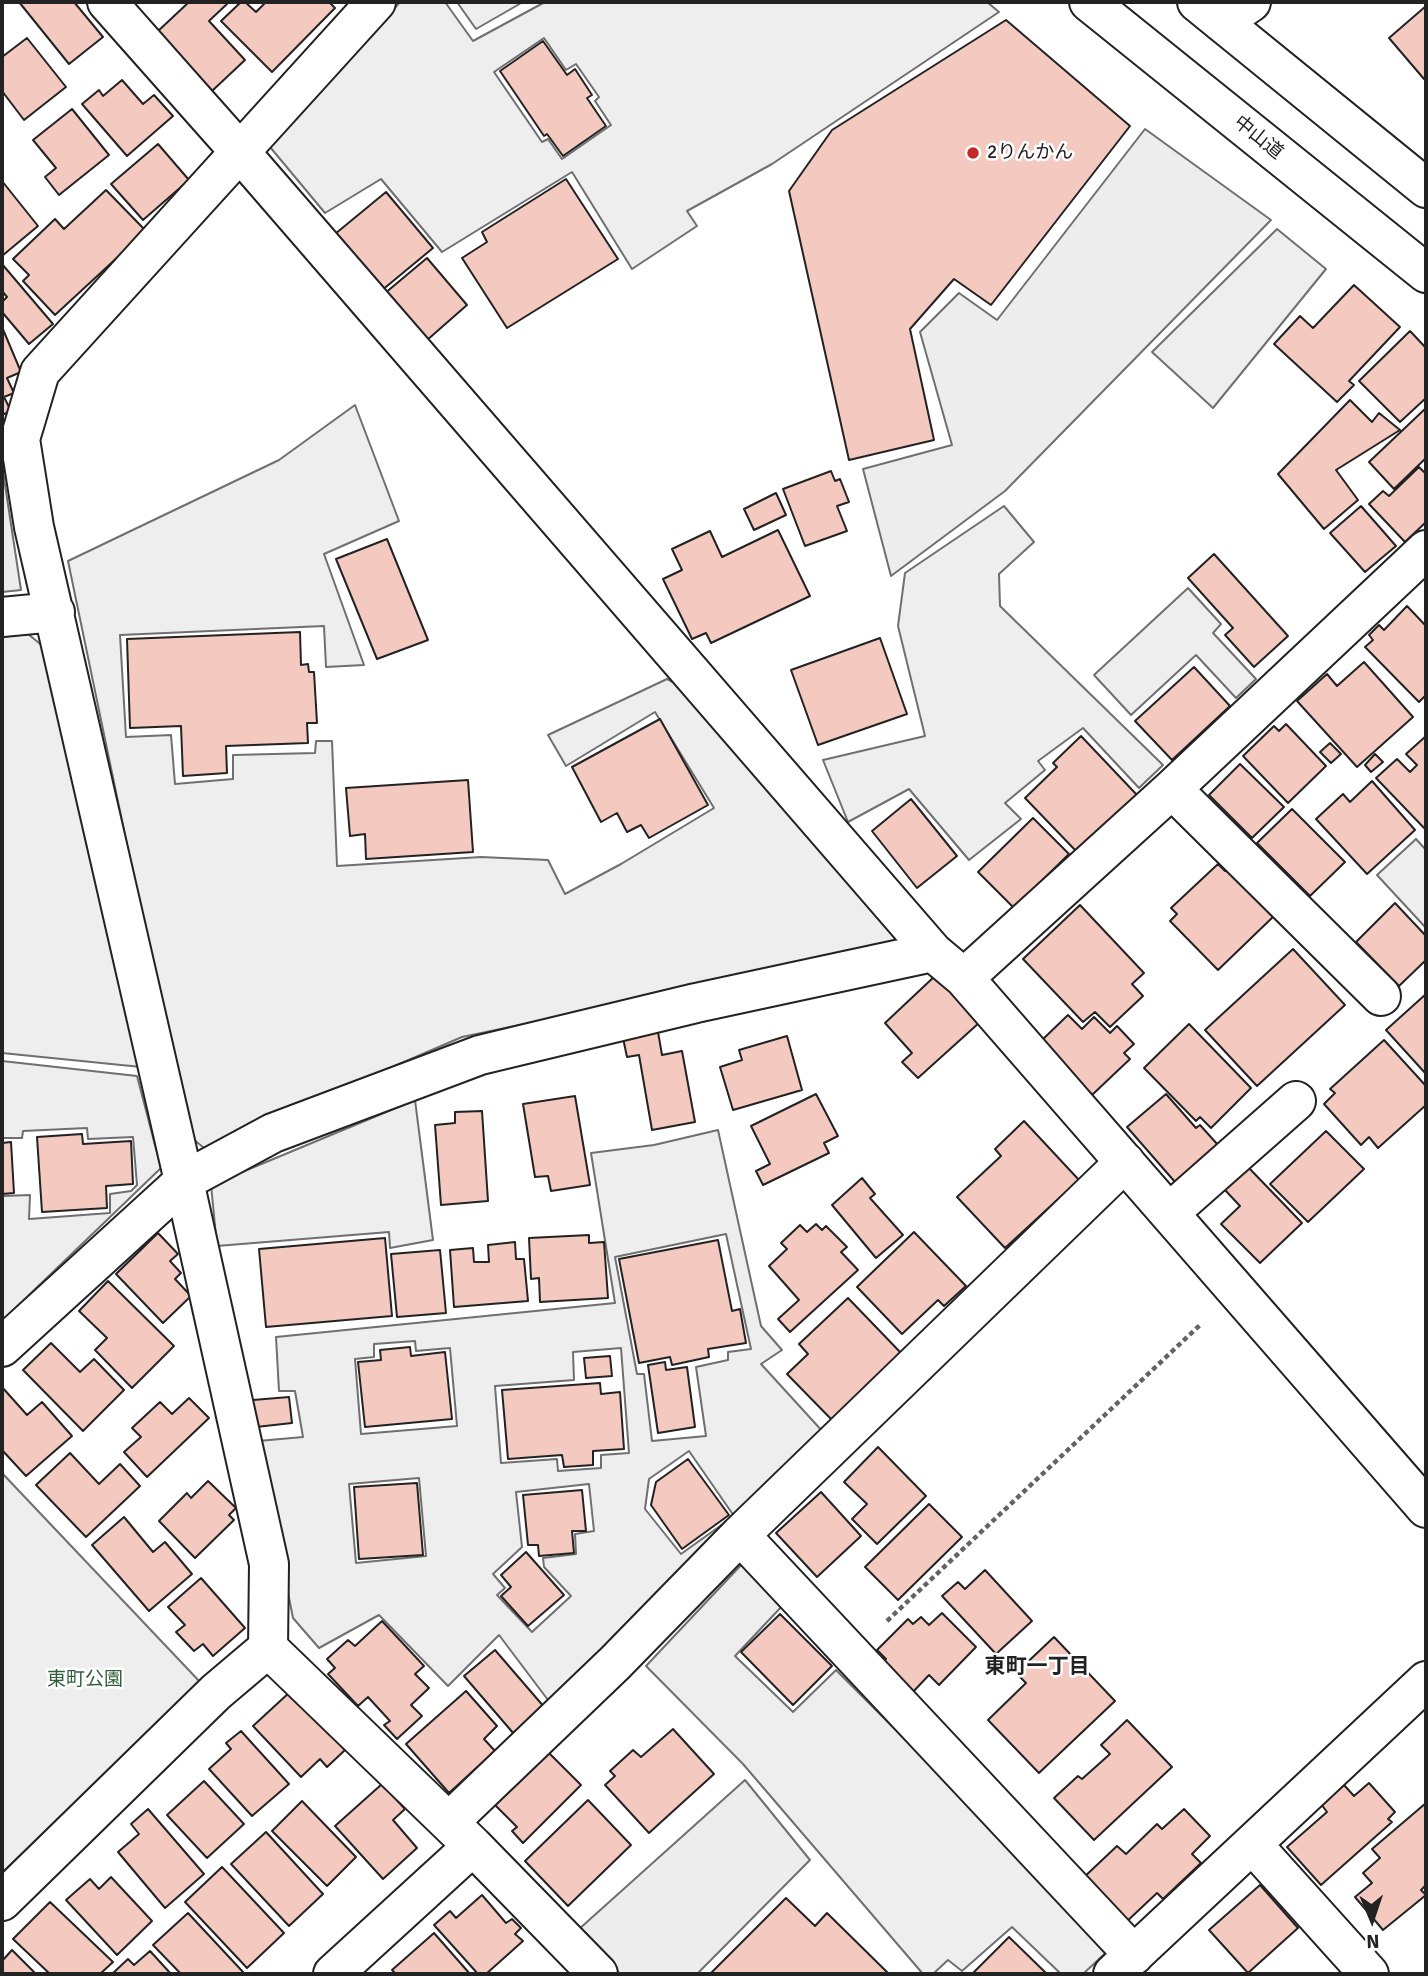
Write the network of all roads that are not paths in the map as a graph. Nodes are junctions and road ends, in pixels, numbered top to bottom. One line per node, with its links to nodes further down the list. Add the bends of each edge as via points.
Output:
1 (107, 2): 5 (main road)
2 (376, 2): 5 (main road)
3 (1089, 2): 7 (main road, 中山道)
4 (1224, 8): 6 (main road)
5 (240, 152): 9 (main road, via 40,372 20,439 34,527); 12 (main road)
6 (1426, 188)
7 (1426, 273)
8 (1421, 565): 11 (main road)
9 (55, 612): 10 (main road); 17 (main road)
10 (2, 617)
11 (1172, 789): 13 (main road); 14 (main road)
12 (933, 952): 13 (main road); 17 (main road, via 480,1055 272,1133)
13 (964, 978): 16 (main road)
14 (1381, 996)
15 (1296, 1101): 18 (main road)
16 (1125, 1162): 18 (main road); 21 (main road)
17 (184, 1181): 19 (main road); 22 (main road, via 269,1564)
18 (1169, 1213): 20 (main road)
19 (2, 1347)
20 (1426, 1508)
21 (740, 1535): 24 (main road, via 615,1663); 27 (main road)
22 (268, 1648): 24 (main road); 26 (main road, via 216,1692)
23 (1426, 1681): 25 (main road)
24 (461, 1834): 28 (main road); 29 (main road)
25 (1252, 1844): 27 (main road); 30 (main road)
26 (2, 1901)
27 (1124, 1964)
28 (333, 1974)
29 (597, 1974)
30 (1369, 1974)

